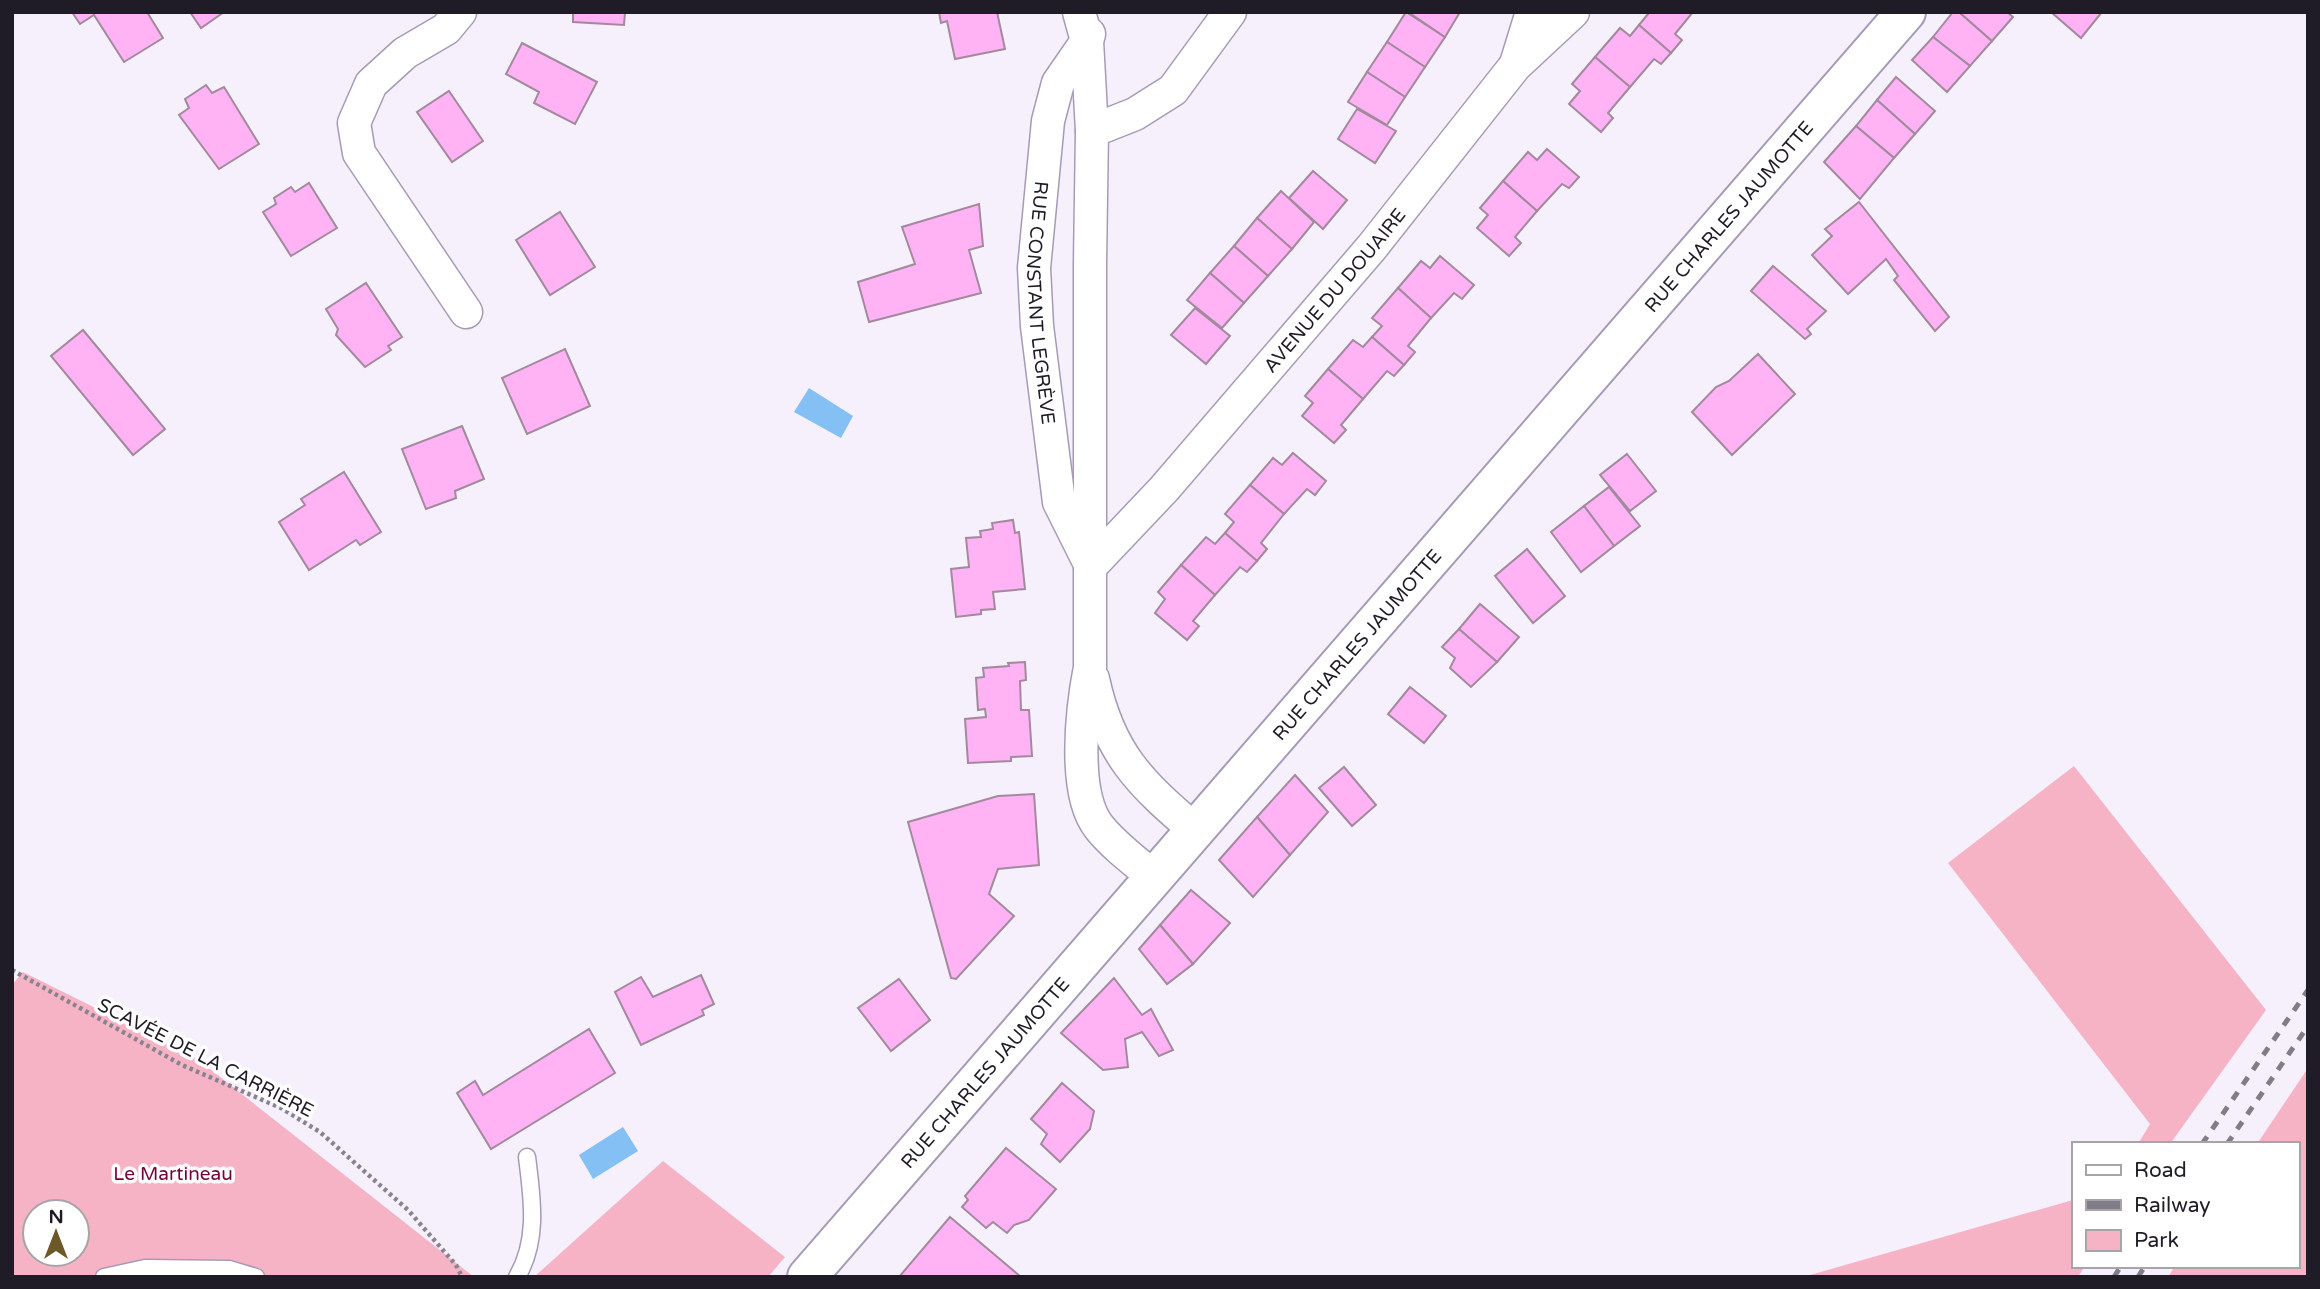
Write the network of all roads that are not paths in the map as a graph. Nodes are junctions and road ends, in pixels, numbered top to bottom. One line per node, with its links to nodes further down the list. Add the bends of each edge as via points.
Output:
1 (460, 12): 9 (street, via 446,29 405,53 370,83 354,123 359,153)
2 (1230, 12): 8 (street, via 1173,90 1135,114)
3 (1532, 12): 7 (street)
4 (1573, 12): 7 (street, AVENUE DU DOUAIRE)
5 (1906, 12): 12 (main road, RUE CHARLES JAUMOTTE)
6 (1087, 22): 8 (street, RUE CONSTANT LEGRÈVE); 10 (street, RUE CONSTANT LEGRÈVE, via 1058,83 1048,121 1034,268 1059,502)
7 (1515, 66): 10 (street, AVENUE DU DOUAIRE, via 1372,247 1164,489)
8 (1092, 131): 10 (street, RUE CONSTANT LEGRÈVE)
9 (466, 312)
10 (1091, 566): 11 (street, RUE CONSTANT LEGRÈVE)
11 (1090, 667): 12 (street, RUE CONSTANT LEGRÈVE, via 1097,698 1121,755 1145,785); 13 (street, RUE CONSTANT LEGRÈVE, via 1083,702 1086,801 1097,825)
12 (1196, 831): 13 (main road, RUE CHARLES JAUMOTTE)
13 (1155, 878): 18 (main road, RUE CHARLES JAUMOTTE)
14 (527, 1157): 17 (lane, via 533,1227)
15 (104, 1277): 16 (lane, via 145,1268 229,1269)
16 (256, 1277)
17 (517, 1277)
18 (807, 1277)

